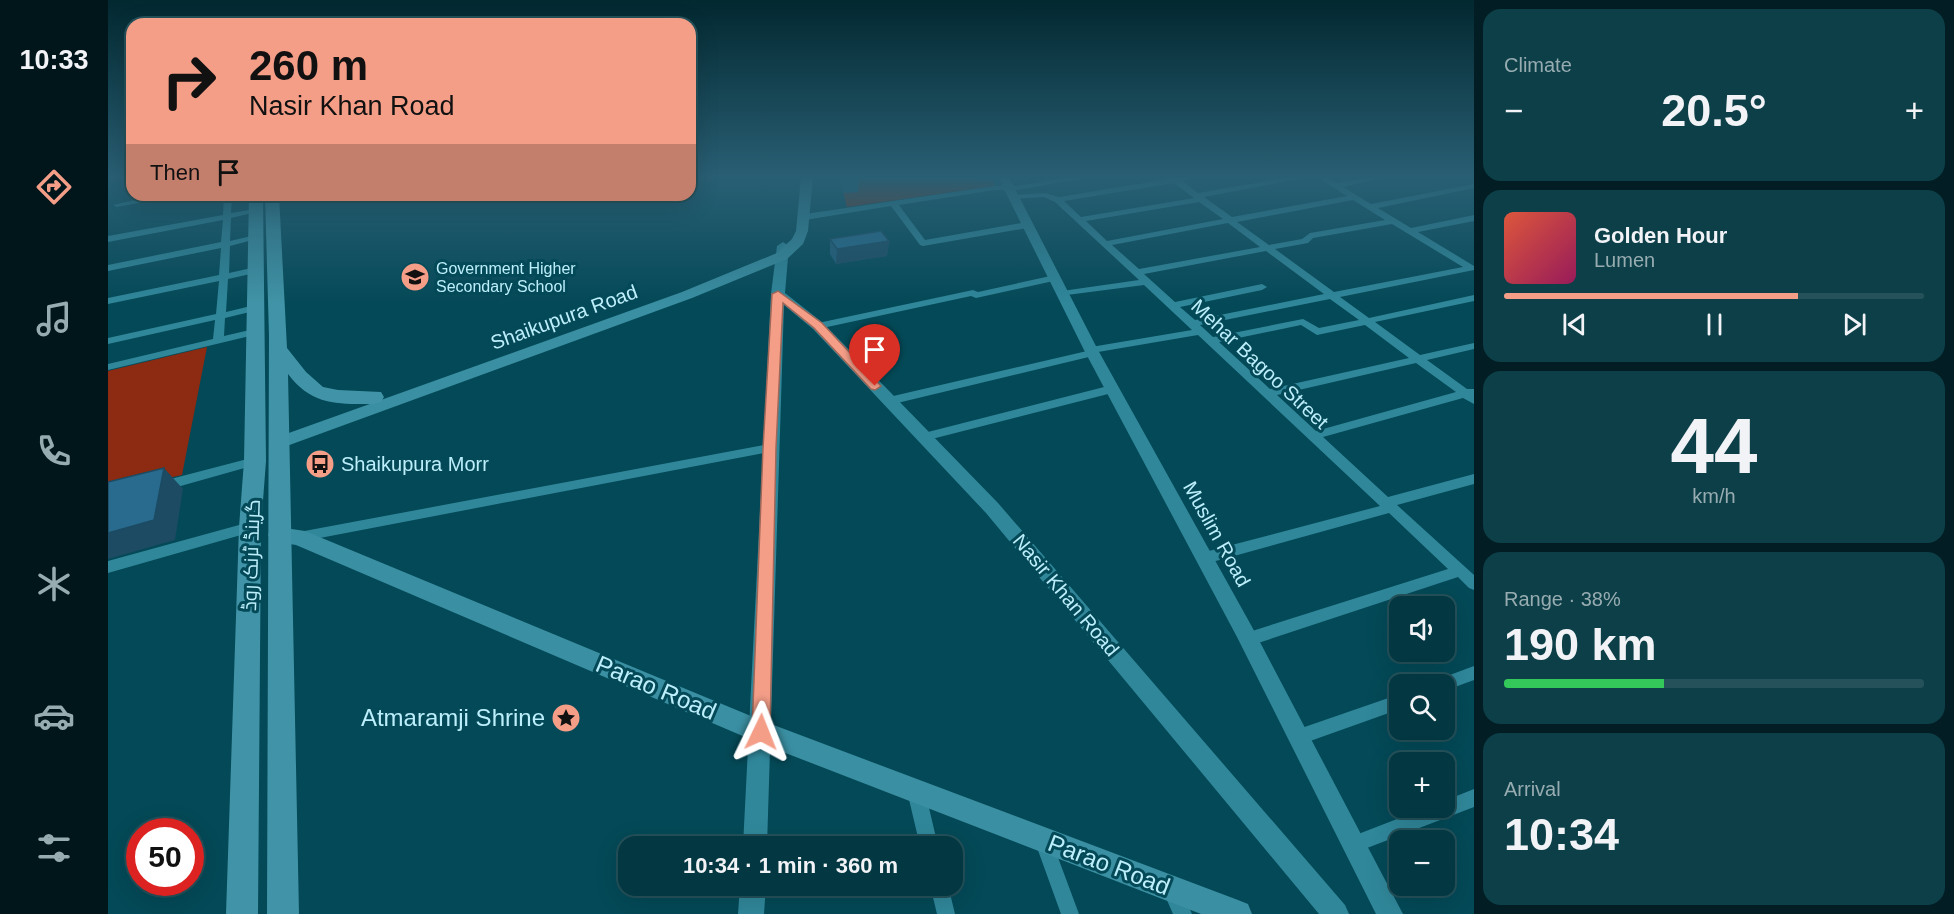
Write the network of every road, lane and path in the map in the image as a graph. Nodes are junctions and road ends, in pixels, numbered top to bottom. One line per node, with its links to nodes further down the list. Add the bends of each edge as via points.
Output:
1 (213, 220): 16 (street)
2 (227, 220): 18 (street)
3 (258, 220): 15 (highway, گرینڈ ٹرنک روڈ)
4 (263, 220): 43 (highway, گرینڈ ٹرنک روڈ)
5 (795, 220): 20 (main road)
6 (804, 220): 20 (main road, Shaikupura Road, via 798,241)
7 (905, 220): 13 (street, via 923,243)
8 (1024, 220): 13 (street, Muslim Road)
9 (1079, 220): 17 (street, Mehar Bagoo Street)
10 (1230, 220): 17 (street); 19 (street)
11 (1466, 220): 14 (street)
12 (1392, 221): 14 (street); 19 (street)
13 (1027, 225): 27 (street, Muslim Road)
14 (1408, 231): 22 (street)
15 (256, 238): 18 (street); 23 (highway, گرینڈ ٹرنک روڈ)
16 (108, 240)
17 (1104, 244): 24 (street, Mehar Bagoo Street)
18 (224, 245): 21 (street); 25 (street)
19 (1268, 248): 24 (street); 30 (street)
20 (783, 251): 29 (street); 51 (main road, Shaikupura Road); 54 (main road, Shaikupura Road, via 687,295)
21 (108, 268)
22 (1472, 269): 30 (street)
23 (256, 270): 25 (street); 34 (highway, گرینڈ ٹرنک روڈ)
24 (1135, 273): 26 (street, Mehar Bagoo Street)
25 (224, 276): 32 (street); 35 (street)
26 (1144, 282): 27 (street); 33 (street, Mehar Bagoo Street)
27 (1059, 286): 37 (street, via 973,293); 45 (street, Muslim Road)
28 (1262, 287): 33 (street)
29 (778, 294): 37 (street, Nasir Khan Road); 56 (street)
30 (1332, 295): 36 (street); 38 (street)
31 (1474, 298): 36 (street)
32 (108, 301)
33 (1171, 306): 38 (street, Mehar Bagoo Street)
34 (255, 308): 35 (street); 39 (highway, گرینڈ ٹرنک روڈ)
35 (220, 316): 40 (street); 41 (street)
36 (1367, 321): 42 (street, via 1317,332 1304,322); 46 (street)
37 (818, 326): 52 (street, Nasir Khan Road)
38 (1195, 328): 42 (street, Mehar Bagoo Street); 45 (street)
39 (254, 337): 41 (street); 43 (highway); 57 (highway, گرینڈ ٹرنک روڈ)
40 (108, 341)
41 (218, 341): 47 (street)
42 (1209, 341): 49 (street, Mehar Bagoo Street)
43 (278, 342): 51 (highway, via 306,386 319,395); 54 (highway, گرینڈ ٹرنک روڈ)
44 (1474, 346): 46 (street)
45 (1092, 352): 48 (street, Muslim Road); 52 (street)
46 (1419, 359): 49 (street); 50 (street)
47 (108, 367)
48 (1112, 389): 55 (street); 63 (street, Muslim Road)
49 (1266, 394): 53 (street, Mehar Bagoo Street)
50 (1471, 395): 53 (street)
51 (374, 397): 54 (main road, Shaikupura Road)
52 (889, 401): 55 (street, Nasir Khan Road)
53 (1312, 436): 60 (street, Mehar Bagoo Street)
54 (277, 437): 62 (highway, گرینڈ ٹرنک روڈ)
55 (924, 437): 89 (street, Nasir Khan Road, via 992,508)
56 (770, 448): 62 (street); 71 (street)
57 (255, 461): 59 (street); 61 (highway, گرینڈ ٹرنک روڈ)
58 (1474, 479): 60 (street)
59 (153, 489)
60 (1388, 506): 63 (street); 65 (street, Mehar Bagoo Street)
61 (250, 527): 64 (street); 82 (highway, گرینڈ ٹرنک روڈ)
62 (288, 536): 71 (main road, Parao Road); 83 (highway, گرینڈ ٹرنک روڈ)
63 (1205, 558): 67 (street, Muslim Road)
64 (108, 567)
65 (1460, 571): 66 (street, Mehar Bagoo Street); 67 (street)
66 (1474, 584)
67 (1249, 639): 72 (street, Muslim Road)
68 (1474, 673): 69 (street)
69 (1455, 680)
70 (1389, 704): 72 (street)
71 (761, 732): 73 (main road, Parao Road); 75 (street)
72 (1299, 737): 78 (street, Muslim Road)
73 (916, 791): 76 (street); 77 (main road, Parao Road)
74 (1474, 798): 78 (street)
75 (756, 836)
76 (927, 836)
77 (1043, 840): 79 (main road, Parao Road); 86 (street)
78 (1354, 844): 90 (street, Muslim Road)
79 (1171, 889): 87 (street); 88 (main road, Parao Road)
80 (753, 896): 84 (street)
81 (942, 896): 85 (street)
82 (242, 914)
83 (283, 914)
84 (752, 914)
85 (946, 914)
86 (1070, 914)
87 (1183, 914)
88 (1238, 914)
89 (1336, 914)
90 (1390, 914)

